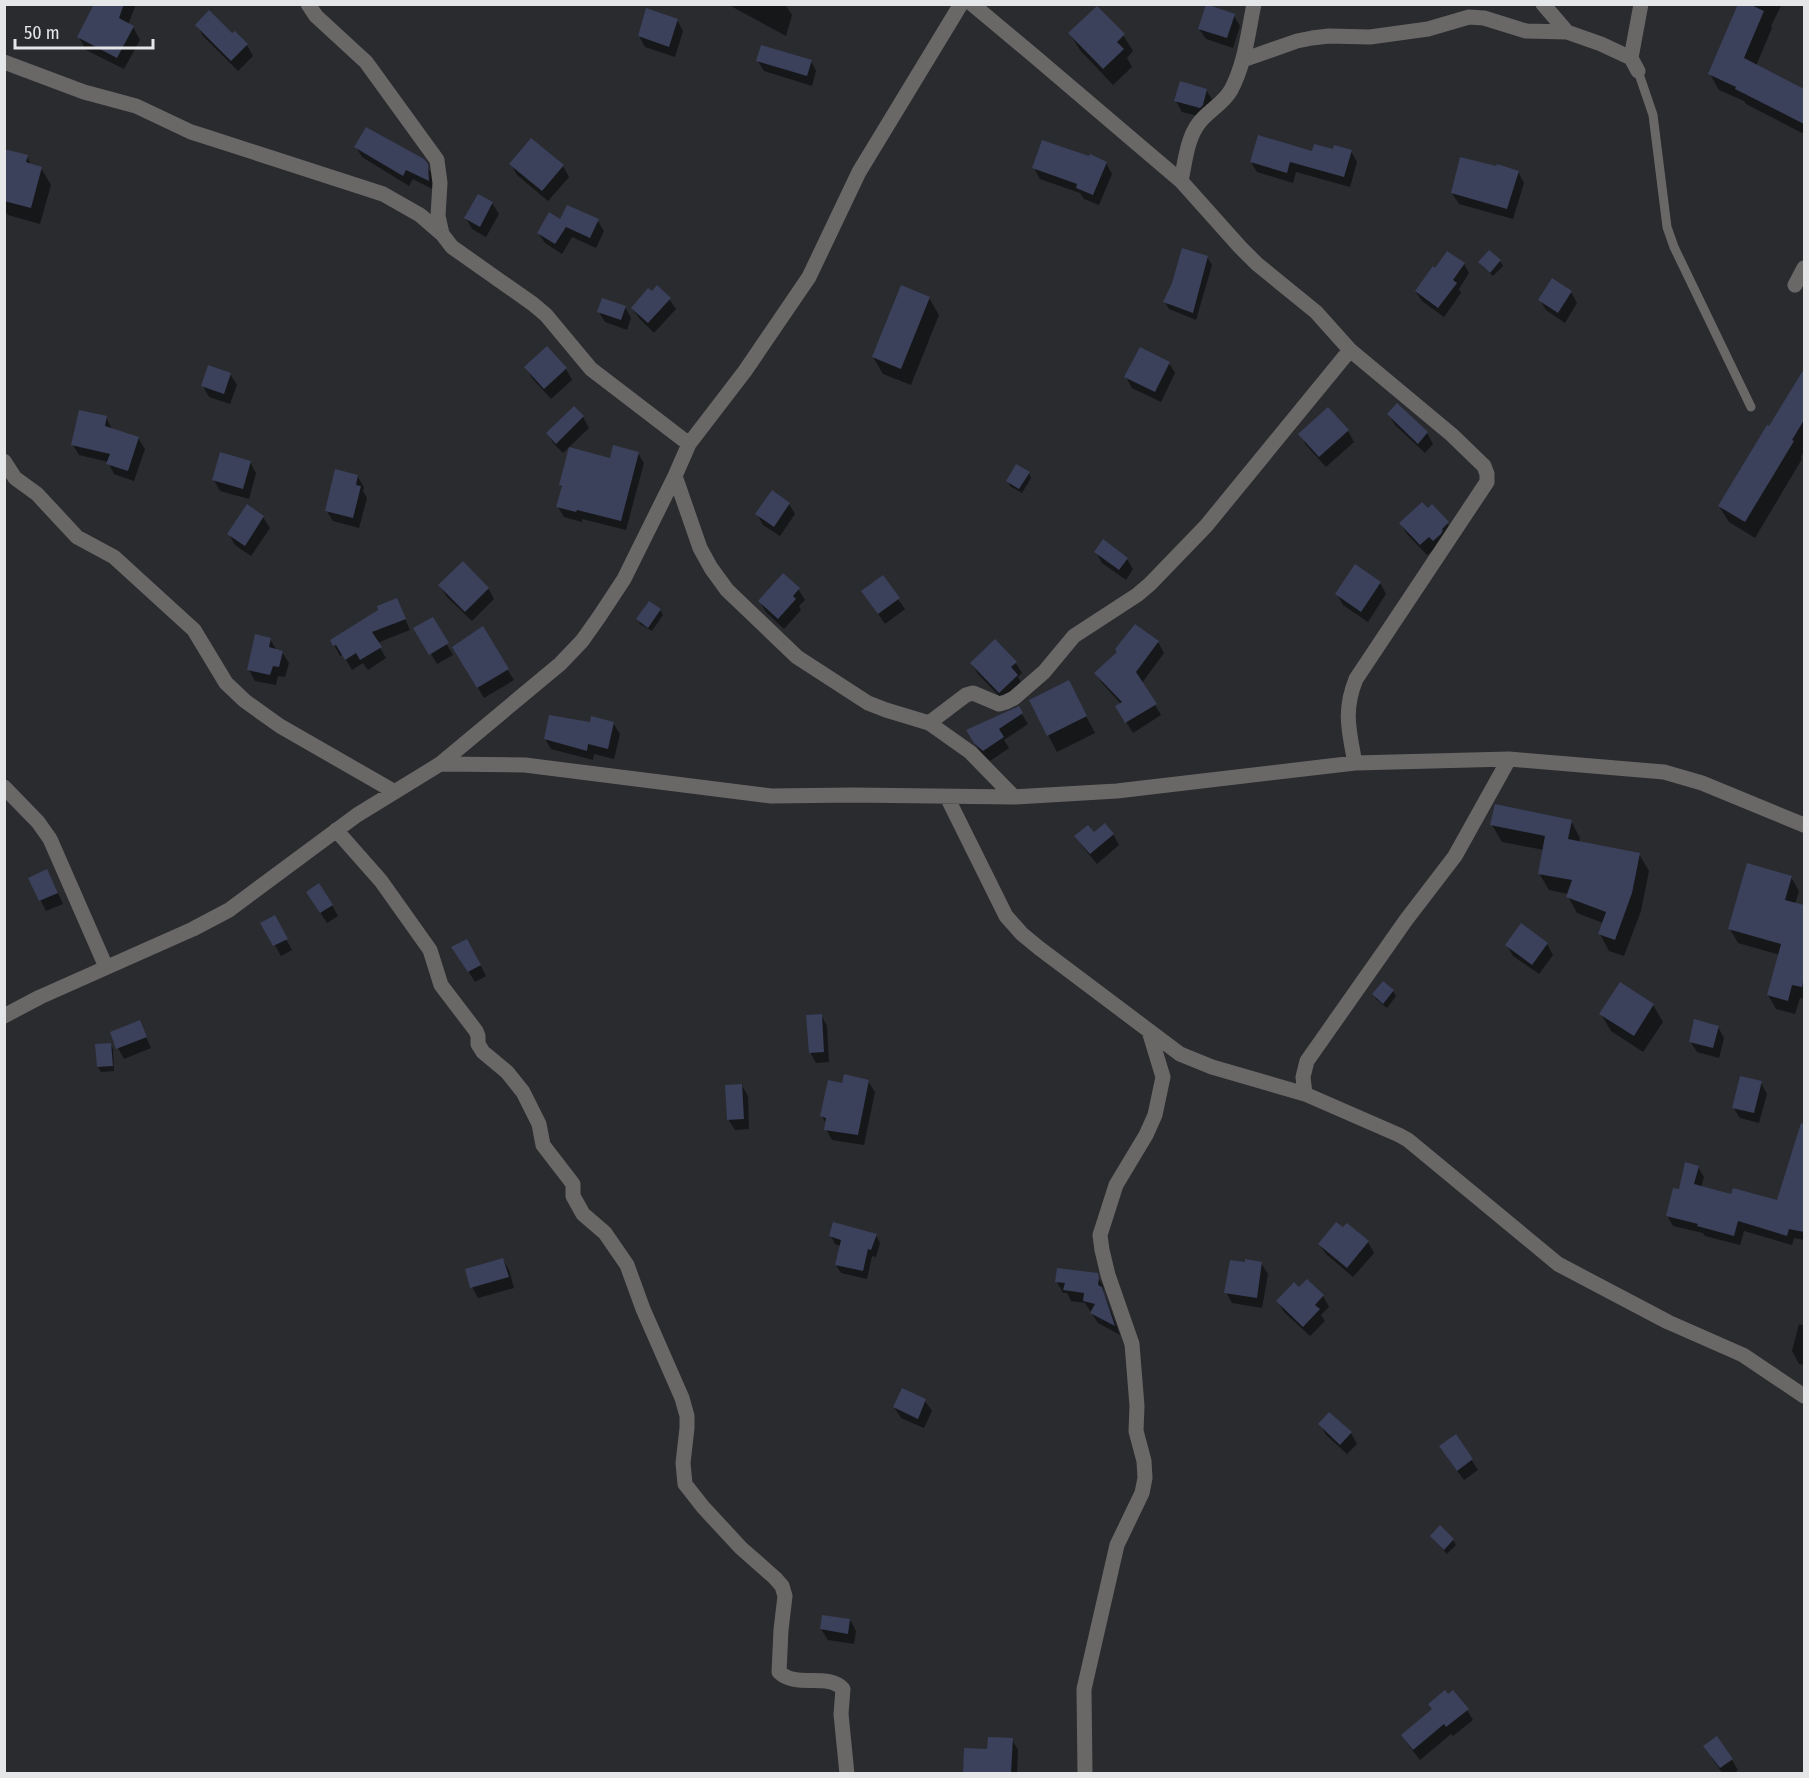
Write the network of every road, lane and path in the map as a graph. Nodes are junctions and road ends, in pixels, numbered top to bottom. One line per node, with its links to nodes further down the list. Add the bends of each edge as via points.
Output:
1 (308, 4): 12 (street, via 366,62 437,160)
2 (961, 4): 17 (street, via 859,172 809,277)
3 (972, 4): 11 (street)
4 (1254, 4): 8 (street)
5 (1543, 4): 7 (street)
6 (1641, 4): 10 (street)
7 (1567, 33): 8 (street, via 1526,32 1485,18 1469,17 1370,37 1312,38); 10 (street, via 1601,44)
8 (1243, 60): 11 (street, via 1227,97 1198,124)
9 (4, 62): 12 (street, via 84,92 136,106 191,132 383,194 420,215)
10 (1634, 65): 16 (lane, via 1655,127 1667,227)
11 (1181, 181): 15 (street, via 1257,264 1316,312)
12 (442, 234): 17 (street, via 458,252 546,315 591,369)
13 (1804, 268): 14 (street)
14 (1795, 285)
15 (1350, 350): 20 (street, via 1206,526 1150,584 1074,636 1044,672 1014,698 999,704 973,693 966,695); 23 (street, via 1452,435 1484,466 1487,474 1487,482 1356,679 1348,705)
16 (1751, 407)
17 (689, 444): 19 (street)
18 (4, 460): 25 (street, via 15,478 37,494 77,537 114,557 194,630 226,683 245,701 280,726)
19 (675, 476): 20 (street, via 700,548 727,590 797,657 853,694 886,710); 22 (street, via 624,579 582,641)
20 (929, 723): 27 (street, via 970,752)
21 (1509, 759): 23 (street); 28 (street, via 1664,772 1702,783); 33 (street, via 1455,856 1307,1060)
22 (440, 764): 25 (street); 26 (street, via 525,765 771,796)
23 (1355, 764): 27 (street)
24 (4, 787): 30 (street, via 50,839)
25 (395, 792): 29 (street)
26 (947, 797): 27 (street); 32 (street, via 1006,916 1039,948)
27 (1014, 797)
28 (1804, 825)
29 (336, 830): 30 (street, via 230,910); 35 (street, via 381,880 430,950 441,985 476,1031 483,1052 507,1071 524,1092 539,1124 543,1145 573,1184 578,1207 605,1233 627,1265 687,1416 683,1463 686,1484 703,1508 782,1586 785,1596 779,1672 789,1679 839,1684 843,1689)
30 (106, 967): 31 (street)
31 (4, 1016)
32 (1149, 1030): 33 (street, via 1180,1054 1197,1061); 36 (street, via 1163,1077 1155,1115 1116,1185 1100,1235 1108,1275 1132,1344 1136,1431 1145,1478 1142,1493 1117,1545 1084,1689)
33 (1305, 1094): 34 (street, via 1408,1140 1558,1264 1668,1322 1743,1355)
34 (1804, 1396)
35 (846, 1773)
36 (1085, 1773)

